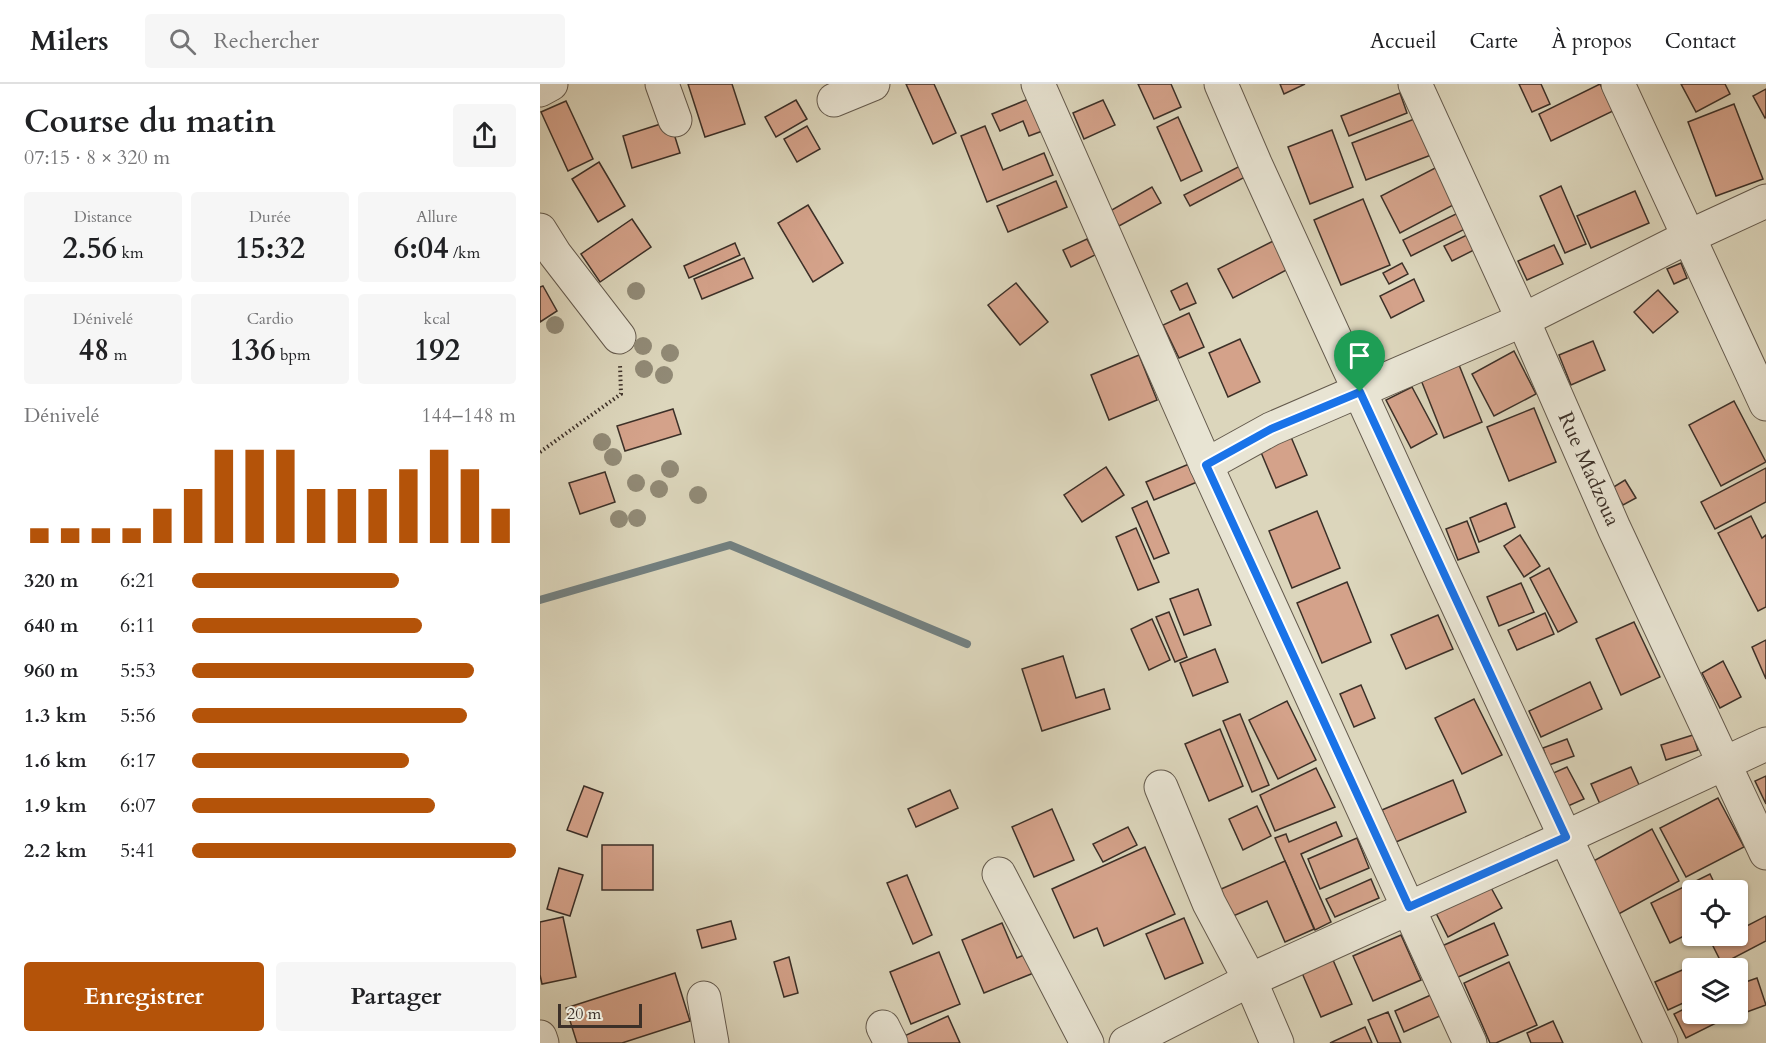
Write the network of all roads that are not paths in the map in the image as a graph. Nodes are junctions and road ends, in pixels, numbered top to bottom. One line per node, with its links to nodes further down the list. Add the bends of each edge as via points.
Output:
1 (551, 84): 8 (street)
2 (662, 84): 10 (street)
3 (873, 84): 9 (street)
4 (1038, 84): 18 (street)
5 (1221, 84): 16 (street)
6 (1415, 84): 14 (street, Rue Madzoua)
7 (1618, 84): 13 (street)
8 (540, 90)
9 (834, 100)
10 (675, 120)
11 (1766, 201): 13 (street)
12 (540, 230): 15 (street)
13 (1690, 236): 14 (street); 17 (street)
14 (1524, 320): 16 (street); 20 (street, Rue Madzoua, via 1614,528)
15 (619, 337)
16 (1360, 392): 18 (street, via 1271,429); 22 (street)
17 (1766, 404)
18 (1206, 465): 25 (street)
19 (1766, 744): 20 (street)
20 (1725, 764): 22 (street); 23 (street, Rue Madzoua)
21 (1161, 787): 26 (street, via 1209,903)
22 (1566, 837): 25 (street); 35 (street)
23 (1766, 853)
24 (999, 874): 31 (street)
25 (1409, 907): 26 (street); 34 (street)
26 (1250, 980): 32 (street); 33 (street)
27 (704, 998): 30 (street)
28 (540, 1037): 29 (street)
29 (542, 1043)
30 (712, 1043)
31 (1088, 1043)
32 (1126, 1043)
33 (1277, 1043)
34 (1470, 1043)
35 (1661, 1043)

